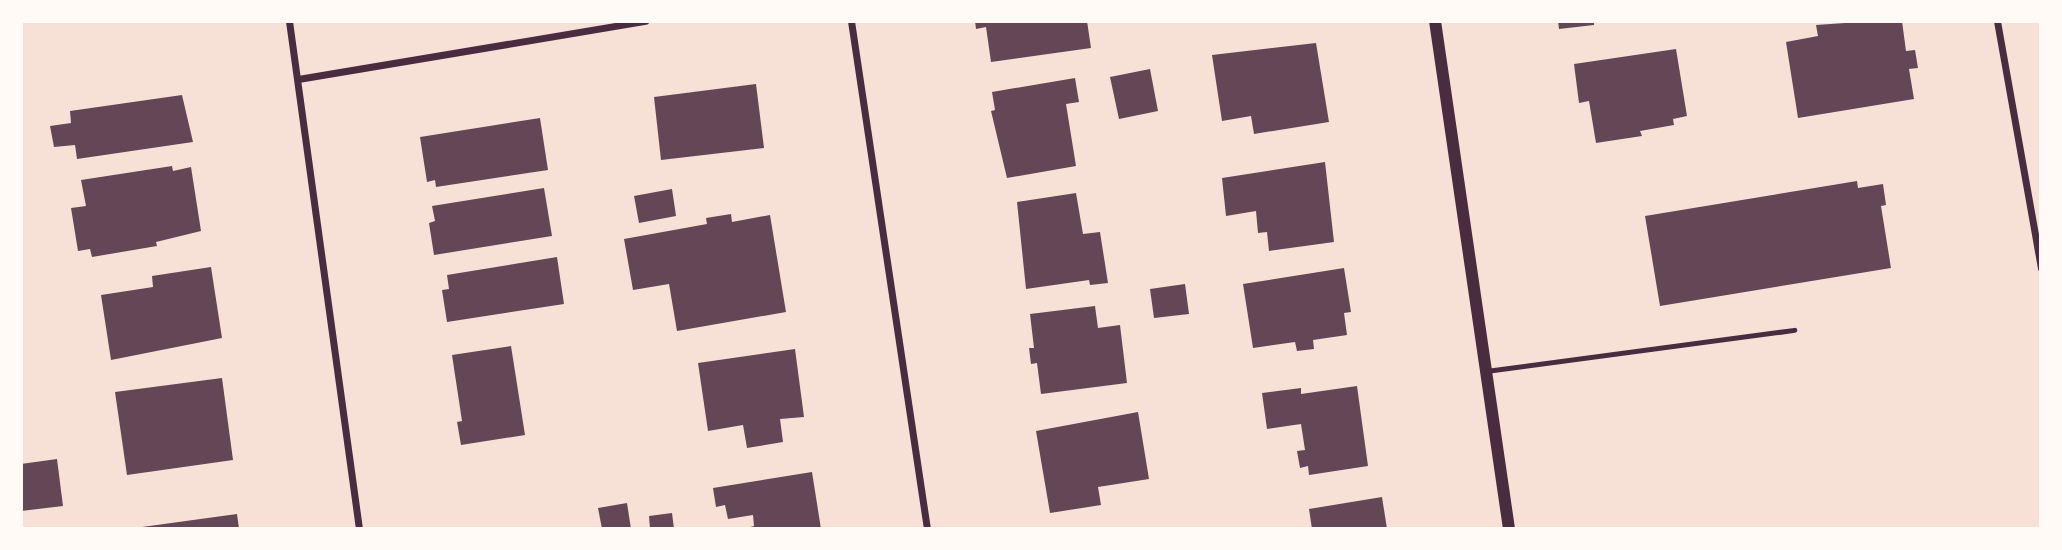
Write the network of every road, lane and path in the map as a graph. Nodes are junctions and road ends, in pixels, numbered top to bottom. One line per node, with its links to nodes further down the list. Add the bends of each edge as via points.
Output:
1 (289, 21): 6 (street)
2 (645, 21): 6 (street)
3 (850, 21): 11 (street)
4 (1435, 21): 9 (street)
5 (1997, 21): 7 (street)
6 (298, 79): 10 (street)
7 (2041, 268)
8 (1794, 330): 9 (lane)
9 (1486, 371): 12 (street)
10 (359, 529)
11 (927, 529)
12 (1509, 529)

